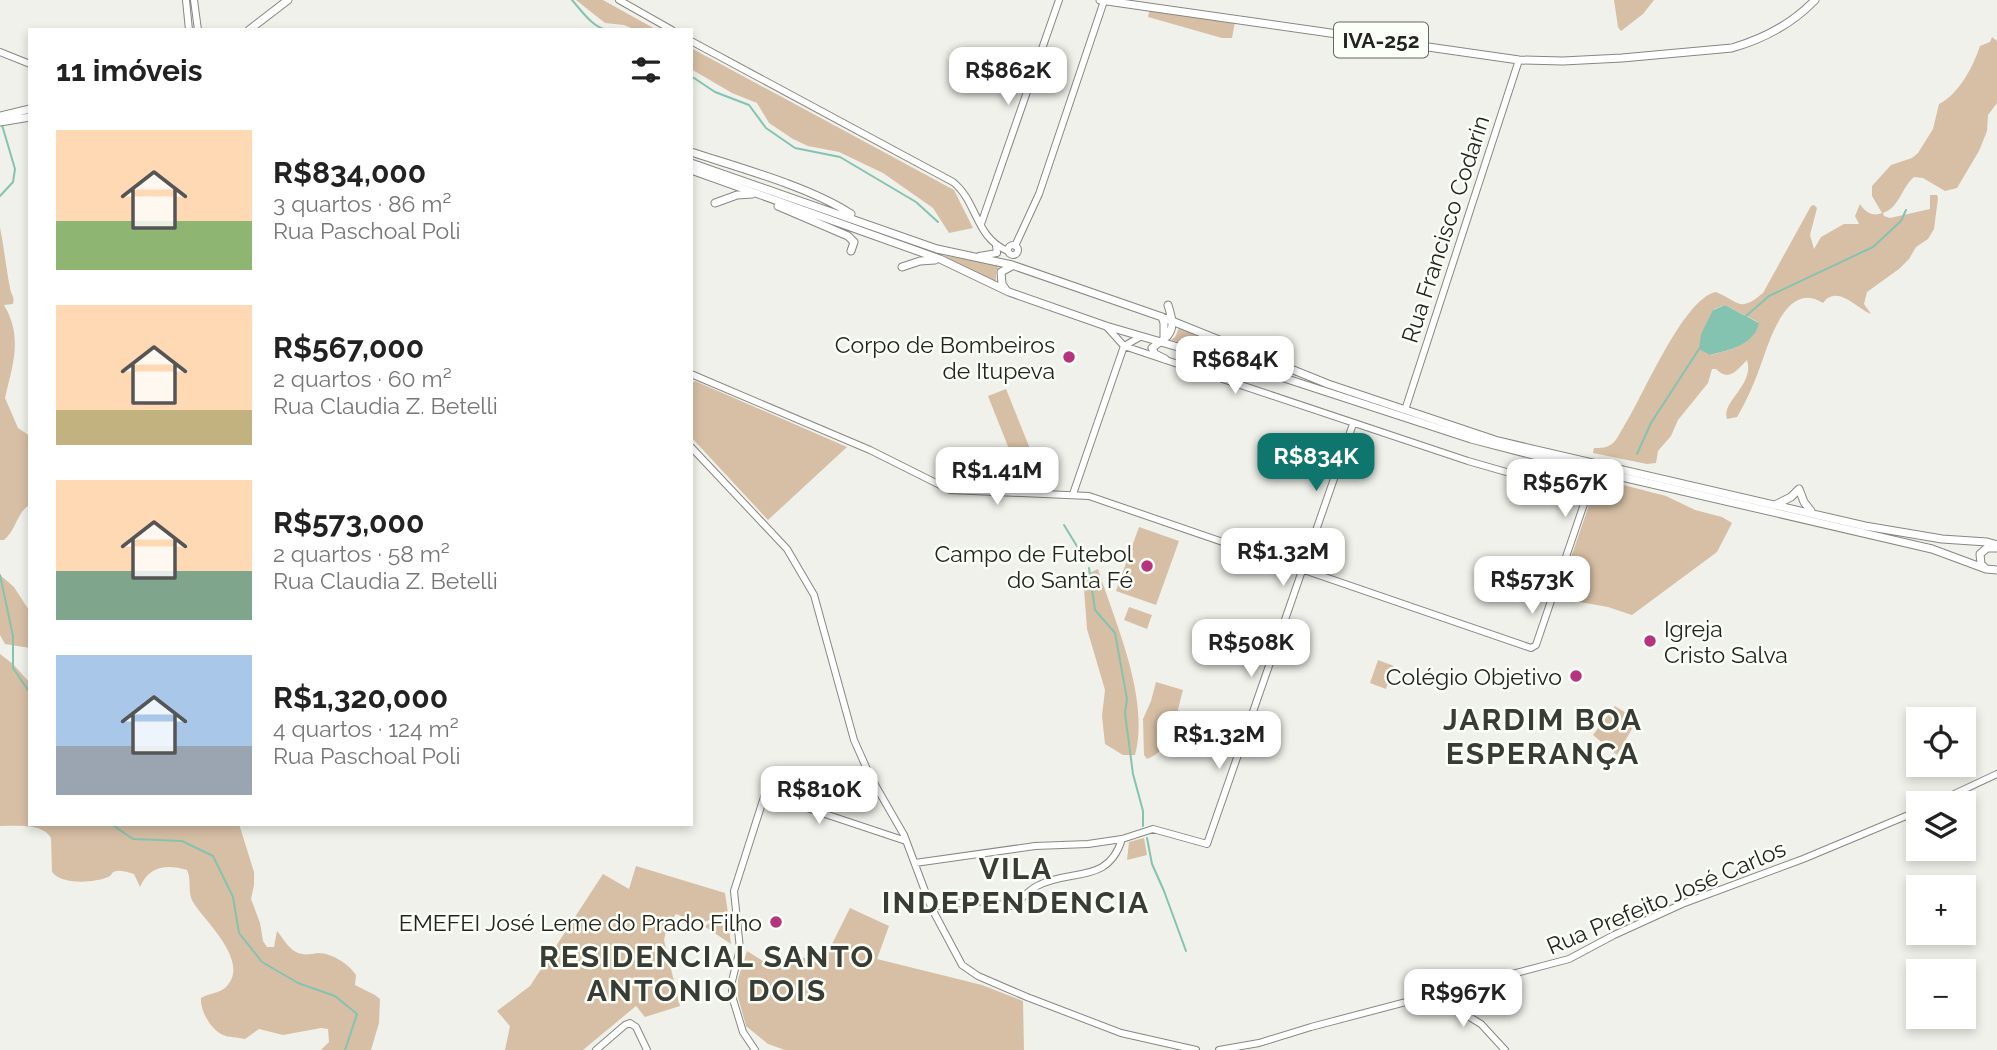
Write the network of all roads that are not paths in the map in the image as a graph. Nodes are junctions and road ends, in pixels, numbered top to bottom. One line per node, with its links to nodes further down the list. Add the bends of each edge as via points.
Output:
1 (186, 0): 9 (street)
2 (194, 0): 10 (street)
3 (288, 0): 8 (main road)
4 (618, 0): 13 (street)
5 (1059, 0): 28 (street)
6 (1102, 0): 17 (main road, IVA-252); 29 (street, via 1039,194 1016,246 1008,251)
7 (1815, 0): 17 (main road, IVA-252, via 1795,18 1732,48 1622,58)
8 (268, 17): 11 (main road); 12 (main road)
9 (189, 28)
10 (198, 28)
11 (252, 28)
12 (266, 28)
13 (668, 28)
14 (693, 42): 28 (street, via 953,182 962,189)
15 (0, 45): 16 (street)
16 (1, 52): 18 (street)
17 (1518, 60): 47 (street, Rua Francisco Codarin)
18 (28, 63)
19 (28, 112): 20 (main road); 21 (main road)
20 (0, 116)
21 (0, 122)
22 (693, 153): 27 (main road, via 837,204)
23 (693, 164): 27 (main road)
24 (693, 171): 25 (main road)
25 (759, 195): 26 (main road, via 737,195); 30 (main road, via 848,236 854,242); 32 (main road)
26 (715, 203)
27 (860, 220): 31 (main road)
28 (981, 224): 29 (street)
29 (996, 246): 31 (street, via 995,255)
30 (851, 251)
31 (971, 257): 33 (main road)
32 (940, 260): 34 (main road); 35 (main road)
33 (1012, 265): 35 (main road, via 1002,272); 37 (main road)
34 (902, 267)
35 (1006, 290): 39 (main road)
36 (1168, 305): 38 (main road)
37 (1162, 317): 38 (main road); 43 (main road)
38 (1172, 321): 43 (main road, via 1172,331); 47 (main road)
39 (1106, 326): 40 (street); 41 (main road)
40 (1117, 336): 42 (street); 44 (street)
41 (1140, 337): 43 (main road); 44 (street)
42 (1110, 341)
43 (1161, 341): 45 (main road, via 1152,348); 50 (main road)
44 (1124, 345): 45 (street); 53 (street)
45 (1165, 359): 48 (street)
46 (693, 375): 53 (street, via 870,450 950,491)
47 (1405, 410): 54 (main road, via 1499,441)
48 (1353, 424): 52 (street); 58 (street)
49 (693, 449): 63 (street, via 787,549 814,595 854,740)
50 (1538, 457): 51 (main road); 52 (street, via 1556,467)
51 (1583, 468): 52 (street); 57 (main road, via 1932,549)
52 (1577, 489): 58 (street, via 1586,498 1531,649)
53 (1073, 494): 58 (street)
54 (1774, 505): 55 (main road); 55 (main road, via 1800,489 1807,507)
55 (1816, 514): 56 (main road)
56 (1997, 547): 57 (main road, via 1980,554)
57 (1986, 569): 59 (main road)
58 (1304, 570): 65 (street, via 1207,844 1160,830)
59 (1997, 570)
60 (1997, 774): 61 (street)
61 (1961, 791)
62 (1906, 816): 69 (street, Rua Prefeito José Carlos, via 1682,904 1569,959)
63 (897, 824): 64 (street); 66 (street)
64 (880, 832): 66 (street); 72 (street, via 765,794 734,891 740,949 732,996 743,1032)
65 (1122, 839): 67 (street); 68 (street, via 1104,867 1037,885 1011,906 977,901)
66 (906, 841): 67 (street)
67 (915, 863): 68 (street)
68 (931, 907): 73 (street, via 962,965 978,976 1121,1033)
69 (1433, 995): 74 (street, Rua Prefeito José Carlos); 75 (street, via 1481,1024)
70 (596, 1050): 71 (street, via 630,1023)
71 (647, 1050)
72 (755, 1050)
73 (1196, 1050)
74 (1219, 1050)
75 (1505, 1050)

